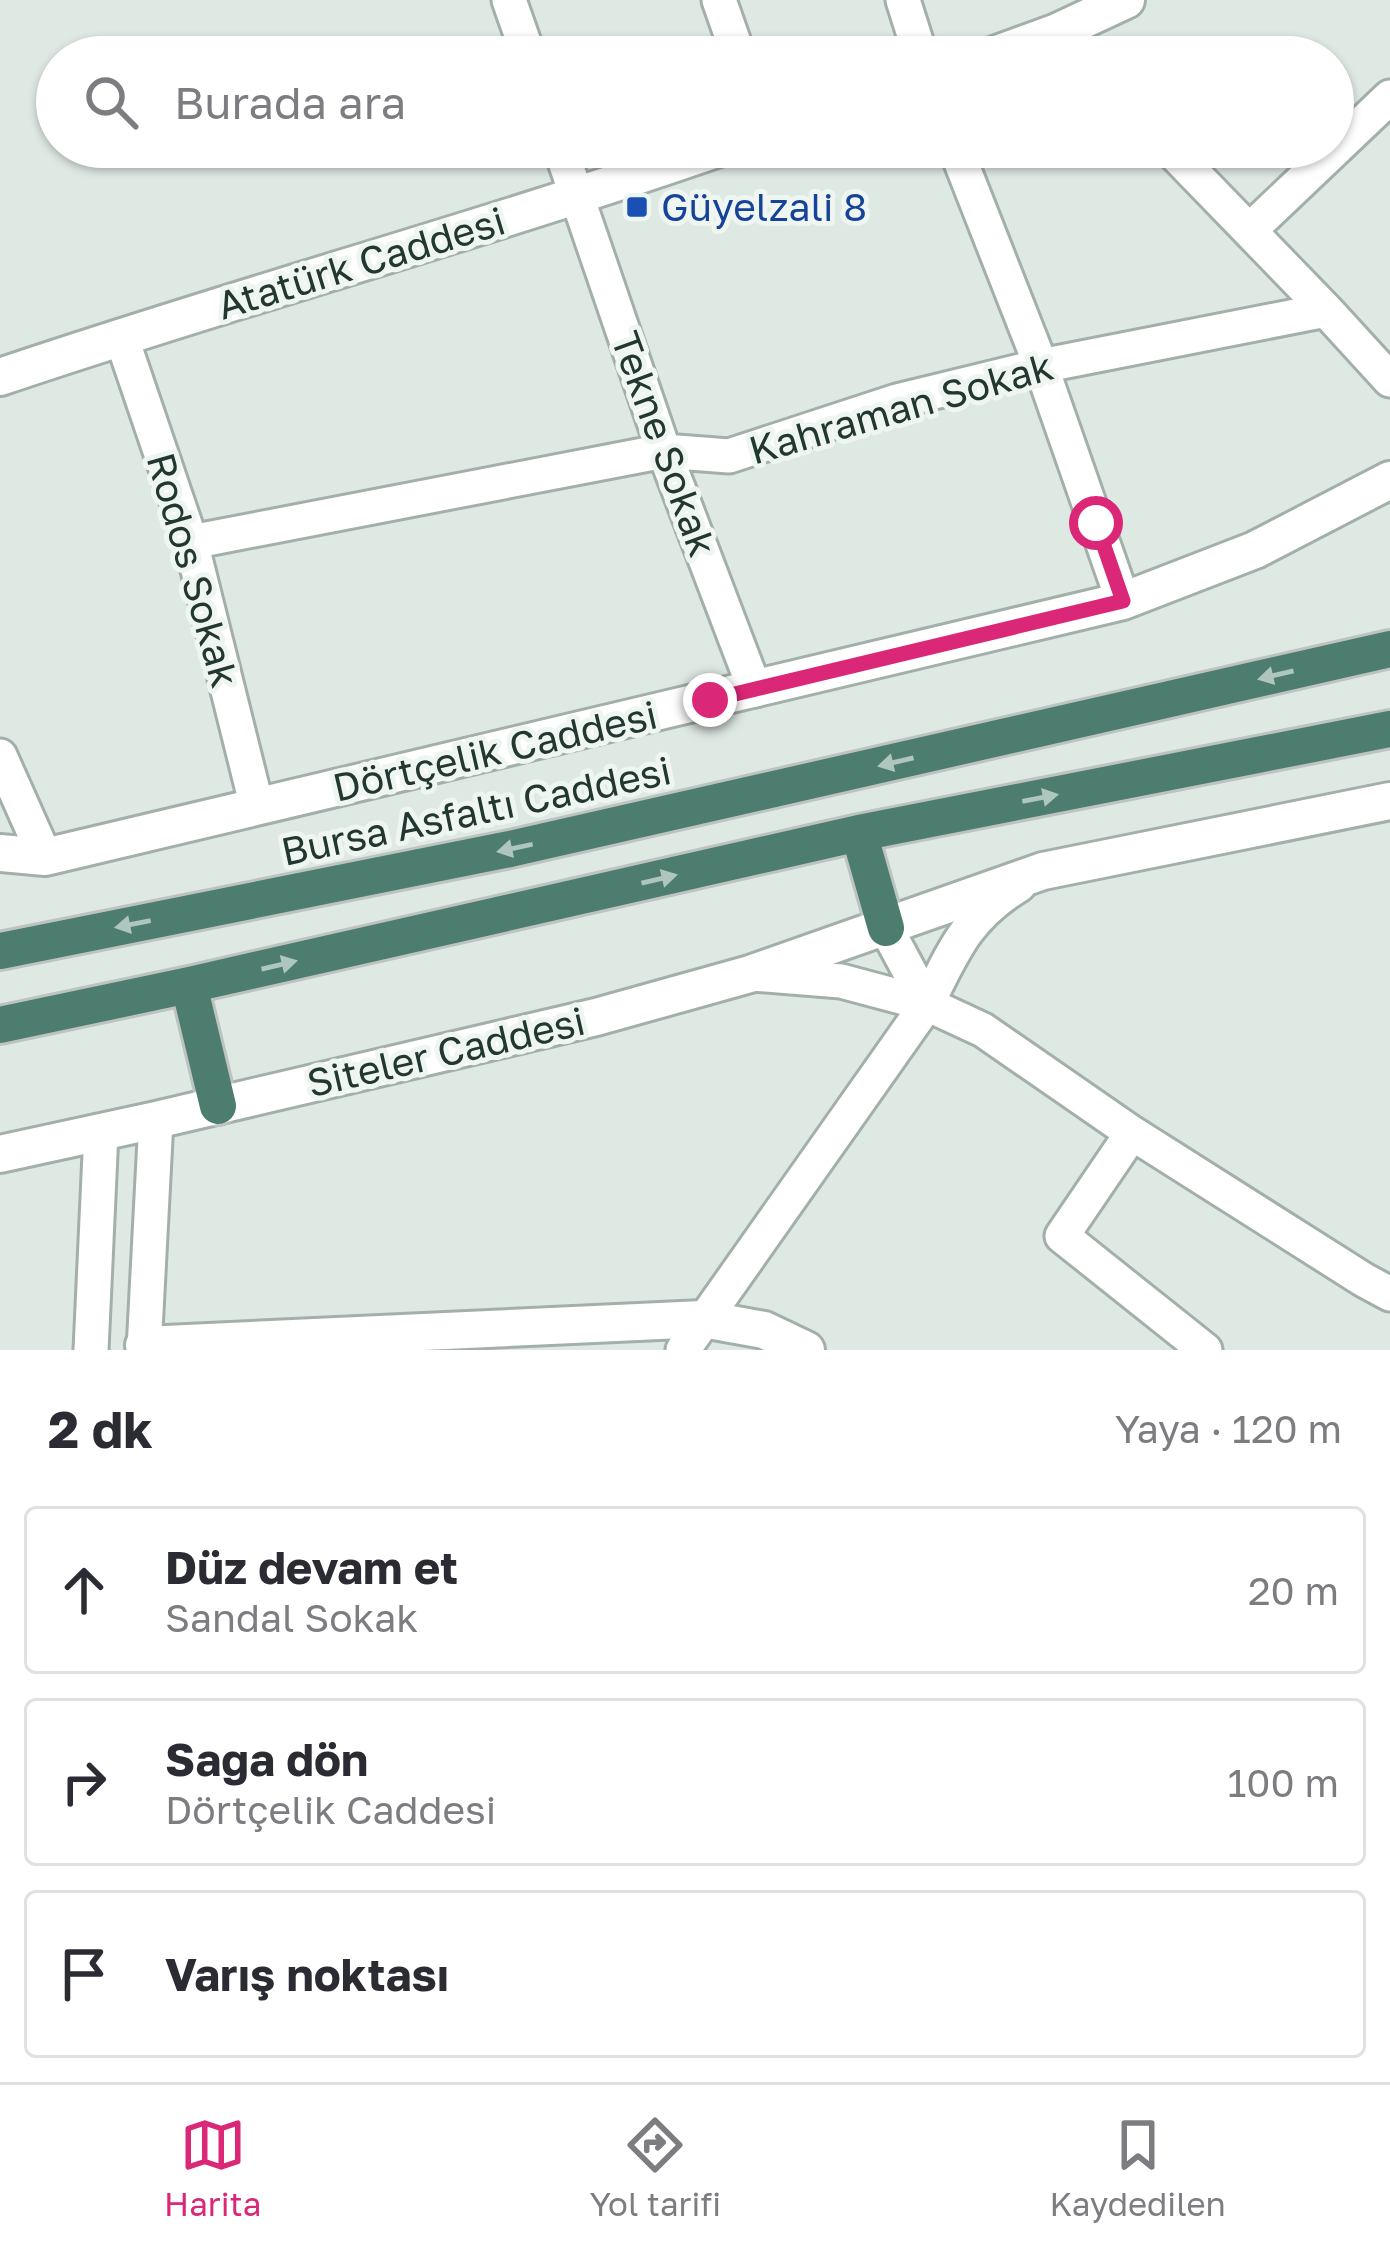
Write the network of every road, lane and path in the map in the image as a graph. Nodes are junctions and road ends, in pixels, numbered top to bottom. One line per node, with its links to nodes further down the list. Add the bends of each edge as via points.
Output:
1 (509, 0): 5 (street)
2 (719, 0): 6 (street)
3 (903, 0): 7 (street)
4 (1126, 0): 8 (street)
5 (522, 36)
6 (732, 36)
7 (914, 36)
8 (1079, 36)
9 (1390, 97): 10 (street)
10 (1354, 131)
11 (568, 168): 16 (street, Tekne Sokak)
12 (662, 168): 16 (street, Atatürk Caddesi)
13 (963, 168): 20 (street)
14 (1189, 168): 17 (street)
15 (1315, 168): 17 (street)
16 (578, 197): 19 (street, Atatürk Caddesi); 23 (street, Tekne Sokak)
17 (1250, 230): 18 (street)
18 (1326, 310): 20 (street, Kahraman Sokak); 22 (street)
19 (121, 336): 21 (street, Atatürk Caddesi); 25 (street, Rodos Sokak)
20 (1041, 366): 23 (street, Kahraman Sokak, via 897,400 729,456); 26 (street)
21 (0, 377)
22 (1390, 380)
23 (664, 451): 25 (street, Kahraman Sokak); 28 (street, Tekne Sokak)
24 (1390, 480): 26 (street, Dörtçelik Caddesi, via 1255,550)
25 (191, 542): 32 (street, Rodos Sokak)
26 (1123, 601): 28 (street, Dörtçelik Caddesi)
27 (1390, 649): 38 (highway, Bursa Asfaltı Caddesi, one-way to 38, via 511,849)
28 (755, 690): 32 (street, Dörtçelik Caddesi)
29 (1390, 729): 33 (highway, one-way to 29)
30 (0, 756): 35 (street)
31 (1390, 801): 36 (street, Siteler Caddesi)
32 (257, 807): 35 (street, Dörtçelik Caddesi)
33 (859, 833): 37 (highway); 40 (highway, one-way to 33)
34 (0, 853): 35 (street, Dörtçelik Caddesi)
35 (45, 857)
36 (1043, 871): 37 (street, Siteler Caddesi); 41 (street, via 989,903)
37 (886, 928): 39 (street, Siteler Caddesi); 41 (street)
38 (0, 951)
39 (750, 974): 41 (street, via 841,981); 43 (street, Siteler Caddesi)
40 (189, 985): 42 (highway); 43 (highway)
41 (926, 1004): 46 (street, via 983,1030); 49 (street)
42 (0, 1025)
43 (218, 1106): 44 (street, Siteler Caddesi)
44 (156, 1120): 45 (street, Siteler Caddesi); 50 (street)
45 (101, 1132): 47 (street, Siteler Caddesi); 51 (street)
46 (1132, 1132): 48 (street); 53 (street, via 1061,1236)
47 (0, 1154)
48 (1390, 1294)
49 (693, 1335): 50 (street); 52 (street, via 764,1330)
50 (144, 1347)
51 (91, 1350)
52 (806, 1350)
53 (1205, 1350)

